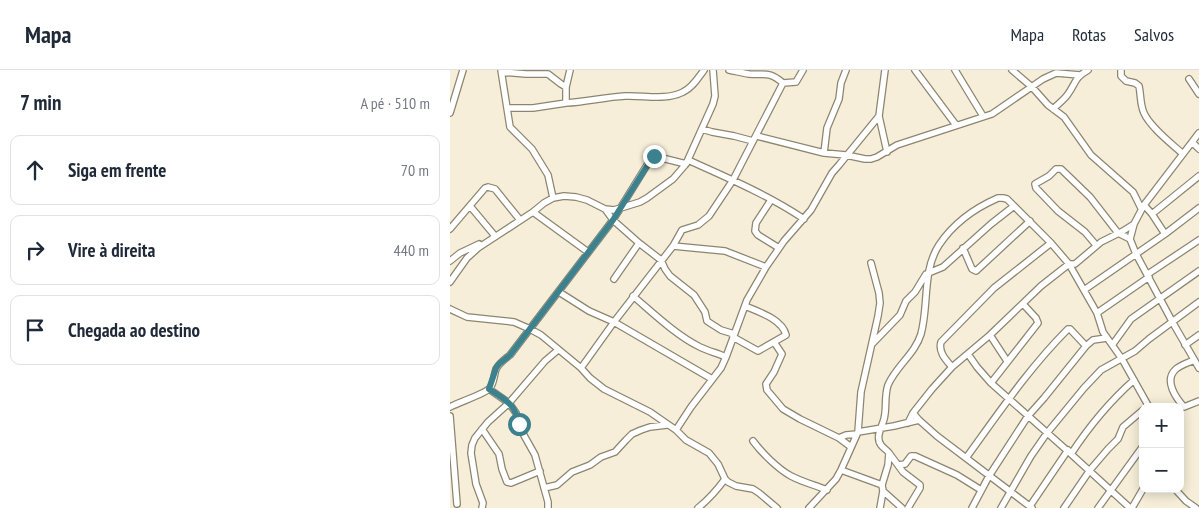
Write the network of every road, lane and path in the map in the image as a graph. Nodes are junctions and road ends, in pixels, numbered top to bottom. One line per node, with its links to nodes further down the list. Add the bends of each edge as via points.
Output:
1 (464, 70): 24 (street)
2 (570, 70): 18 (street)
3 (713, 70): 28 (street, via 715,96)
4 (729, 70): 17 (street, via 766,73)
5 (802, 70): 17 (street, via 796,82)
6 (846, 70): 36 (street, via 827,128)
7 (885, 70): 25 (street)
8 (915, 70): 27 (street)
9 (955, 70): 26 (street)
10 (1012, 70): 19 (street)
11 (1088, 70): 15 (street)
12 (1121, 70): 37 (street, via 1126,81 1138,84 1144,115)
13 (502, 71): 18 (street, via 548,74); 22 (street)
14 (702, 71): 21 (street, via 691,87 674,95 626,96)
15 (1080, 75): 19 (street, via 1056,73); 23 (street, via 1066,97)
16 (1189, 79): 20 (street)
17 (783, 83): 30 (street)
18 (566, 87): 21 (street)
19 (1032, 88): 23 (street); 26 (street)
20 (1199, 94)
21 (566, 103): 22 (street)
22 (507, 108): 42 (street, via 510,127 532,149 548,175)
23 (1053, 109): 46 (street, via 1064,117 1092,155 1133,192)
24 (450, 113)
25 (880, 116): 31 (street); 38 (street)
26 (983, 116): 27 (street)
27 (956, 125): 33 (street)
28 (702, 129): 30 (street); 39 (street)
29 (1199, 134): 32 (street)
30 (755, 138): 36 (street); 41 (street)
31 (885, 141): 33 (street); 35 (street)
32 (1192, 142): 34 (street); 37 (street)
33 (897, 145): 35 (street)
34 (1199, 149)
35 (887, 152): 38 (street, via 871,159)
36 (824, 153): 38 (street)
37 (1183, 154): 46 (street)
38 (846, 155): 52 (street)
39 (687, 162): 41 (street); 47 (street, via 673,179 647,198); 47 (street, via 652,158)
40 (1199, 176): 51 (street)
41 (732, 180): 43 (street); 67 (street, via 709,216 698,225 682,230)
42 (553, 198): 49 (street, via 576,197); 50 (street)
43 (771, 200): 52 (street); 68 (street, via 756,223 755,231)
44 (470, 206): 53 (street, via 485,188 492,188); 57 (street); 60 (street)
45 (1014, 206): 55 (street); 69 (street); 80 (street, via 1007,199 998,198 966,216 940,244)
46 (1143, 207): 51 (street); 56 (street)
47 (620, 208): 49 (street); 54 (street)
48 (1199, 208): 59 (street)
49 (605, 209): 54 (street)
50 (533, 212): 53 (street); 70 (street)
51 (1152, 214): 59 (street)
52 (804, 219): 68 (street)
53 (520, 220): 60 (street)
54 (613, 220): 64 (street); 70 (street)
55 (1030, 221): 65 (street); 69 (street, via 976,271)
56 (1134, 224): 58 (street); 61 (street)
57 (450, 229)
58 (1118, 233): 61 (street); 66 (street); 66 (street, via 1090,197 1061,170 1036,184 1036,188 1058,211)
59 (1165, 234): 71 (street)
60 (495, 236): 63 (street)
61 (1130, 240): 71 (street)
62 (1199, 240): 81 (street)
63 (486, 242): 73 (street); 83 (street, via 467,258)
64 (639, 243): 72 (street); 82 (street)
65 (1051, 243): 75 (street); 111 (street, via 994,288 941,342 942,355)
66 (1096, 245): 75 (street, via 1075,264)
67 (672, 246): 72 (street); 76 (street, via 725,252)
68 (779, 248): 76 (street)
69 (963, 248): 80 (street, via 943,267)
70 (588, 252): 85 (street)
71 (1136, 254): 81 (street); 84 (street)
72 (661, 260): 77 (street); 78 (street)
73 (450, 261)
74 (871, 263): 101 (street, via 880,303)
75 (1069, 264): 84 (street); 89 (street)
76 (766, 267): 90 (street)
77 (655, 268): 78 (street); 86 (street)
78 (665, 269): 98 (street, via 694,295 710,323)
79 (1199, 271): 87 (street)
80 (928, 273): 101 (street, via 906,301 900,315); 129 (street, via 920,335 889,384)
81 (1149, 276): 87 (street); 92 (street)
82 (614, 279)
83 (450, 282)
84 (1084, 290): 92 (street)
85 (558, 292): 93 (street); 95 (street)
86 (633, 296): 93 (street); 107 (street, via 693,343)
87 (1161, 298): 94 (street); 102 (street, via 1131,319)
88 (1199, 302): 94 (street)
89 (1023, 304): 96 (street); 109 (street, via 1038,323)
90 (745, 306): 98 (street); 100 (street, via 771,318 786,332)
91 (450, 309): 95 (street, via 467,316 514,322)
92 (1097, 313): 99 (street)
93 (614, 322): 112 (street); 113 (street)
94 (1172, 322): 103 (street); 108 (street)
95 (530, 329): 105 (street); 116 (street, via 496,368)
96 (990, 334): 106 (street); 109 (street)
97 (1199, 334): 103 (street)
98 (734, 336): 100 (street, via 757,351); 107 (street)
99 (1107, 338): 102 (street); 104 (street, via 1093,340)
100 (774, 342): 134 (street, via 782,354 766,384 767,390 783,409)
101 (872, 344): 132 (street, via 861,392)
102 (1113, 344): 108 (street)
103 (1185, 345): 110 (street)
104 (1086, 346): 117 (street, via 1068,329); 125 (street)
105 (558, 350): 112 (street); 119 (street, via 545,360)
106 (968, 354): 111 (street); 115 (street)
107 (726, 357): 113 (street)
108 (1122, 359): 114 (street); 133 (street, via 1101,370)
109 (1007, 361): 115 (street)
110 (1198, 365): 118 (street, via 1182,365 1174,371 1171,385 1184,407)
111 (952, 367): 122 (street)
112 (581, 368): 128 (street, via 604,389 650,412)
113 (712, 379): 131 (street)
114 (1134, 380): 120 (street); 138 (street, via 1096,418)
115 (991, 383): 117 (street)
116 (489, 389): 119 (street); 121 (street)
117 (1009, 399): 125 (street); 140 (street)
118 (1199, 400)
119 (509, 403): 130 (street); 144 (street)
120 (1144, 403)
121 (450, 406)
122 (914, 412): 126 (street); 127 (street)
123 (1139, 413): 143 (street, via 1123,427 1118,440)
124 (450, 416): 155 (street)
125 (1028, 416): 133 (street); 145 (street)
126 (919, 420): 127 (street); 140 (street)
127 (908, 422): 129 (street)
128 (667, 425): 131 (street); 147 (street, via 632,434 611,454 572,472 557,485)
129 (881, 428): 132 (street); 139 (street, via 879,440)
130 (482, 429): 144 (street, via 499,454 507,482); 157 (street, via 475,438 471,453)
131 (676, 430): 146 (street, via 709,453)
132 (857, 433): 134 (street); 136 (street)
133 (1047, 433): 138 (street); 152 (street)
134 (839, 438): 136 (street)
135 (753, 441): 149 (street, via 791,476)
136 (851, 447): 142 (street)
137 (1142, 448): 151 (street)
138 (1069, 452): 143 (street); 156 (street)
139 (889, 453): 141 (street); 148 (street)
140 (966, 458): 145 (street)
141 (899, 465): 150 (street, via 915,456); 164 (street, via 921,486)
142 (841, 470): 148 (street); 149 (street)
143 (1090, 470): 151 (street); 167 (street)
144 (540, 472): 147 (street)
145 (989, 476): 150 (street); 152 (street)
146 (725, 479): 159 (street); 160 (street, via 731,484 753,489)
147 (544, 488): 158 (street)
148 (883, 488): 162 (street); 163 (street)
149 (827, 490): 161 (street)
150 (981, 490): 165 (street)
151 (1111, 490): 168 (street); 169 (street)
152 (1011, 492): 156 (street); 166 (street)
153 (1140, 493): 169 (street)
154 (1179, 493): 170 (street)
155 (457, 504)
156 (1031, 507)
157 (482, 508)
158 (548, 508)
159 (698, 508)
160 (777, 508)
161 (810, 508)
162 (880, 508)
163 (902, 508)
164 (908, 508)
165 (972, 508)
166 (1001, 508)
167 (1064, 508)
168 (1098, 508)
169 (1131, 508)
170 (1196, 508)

